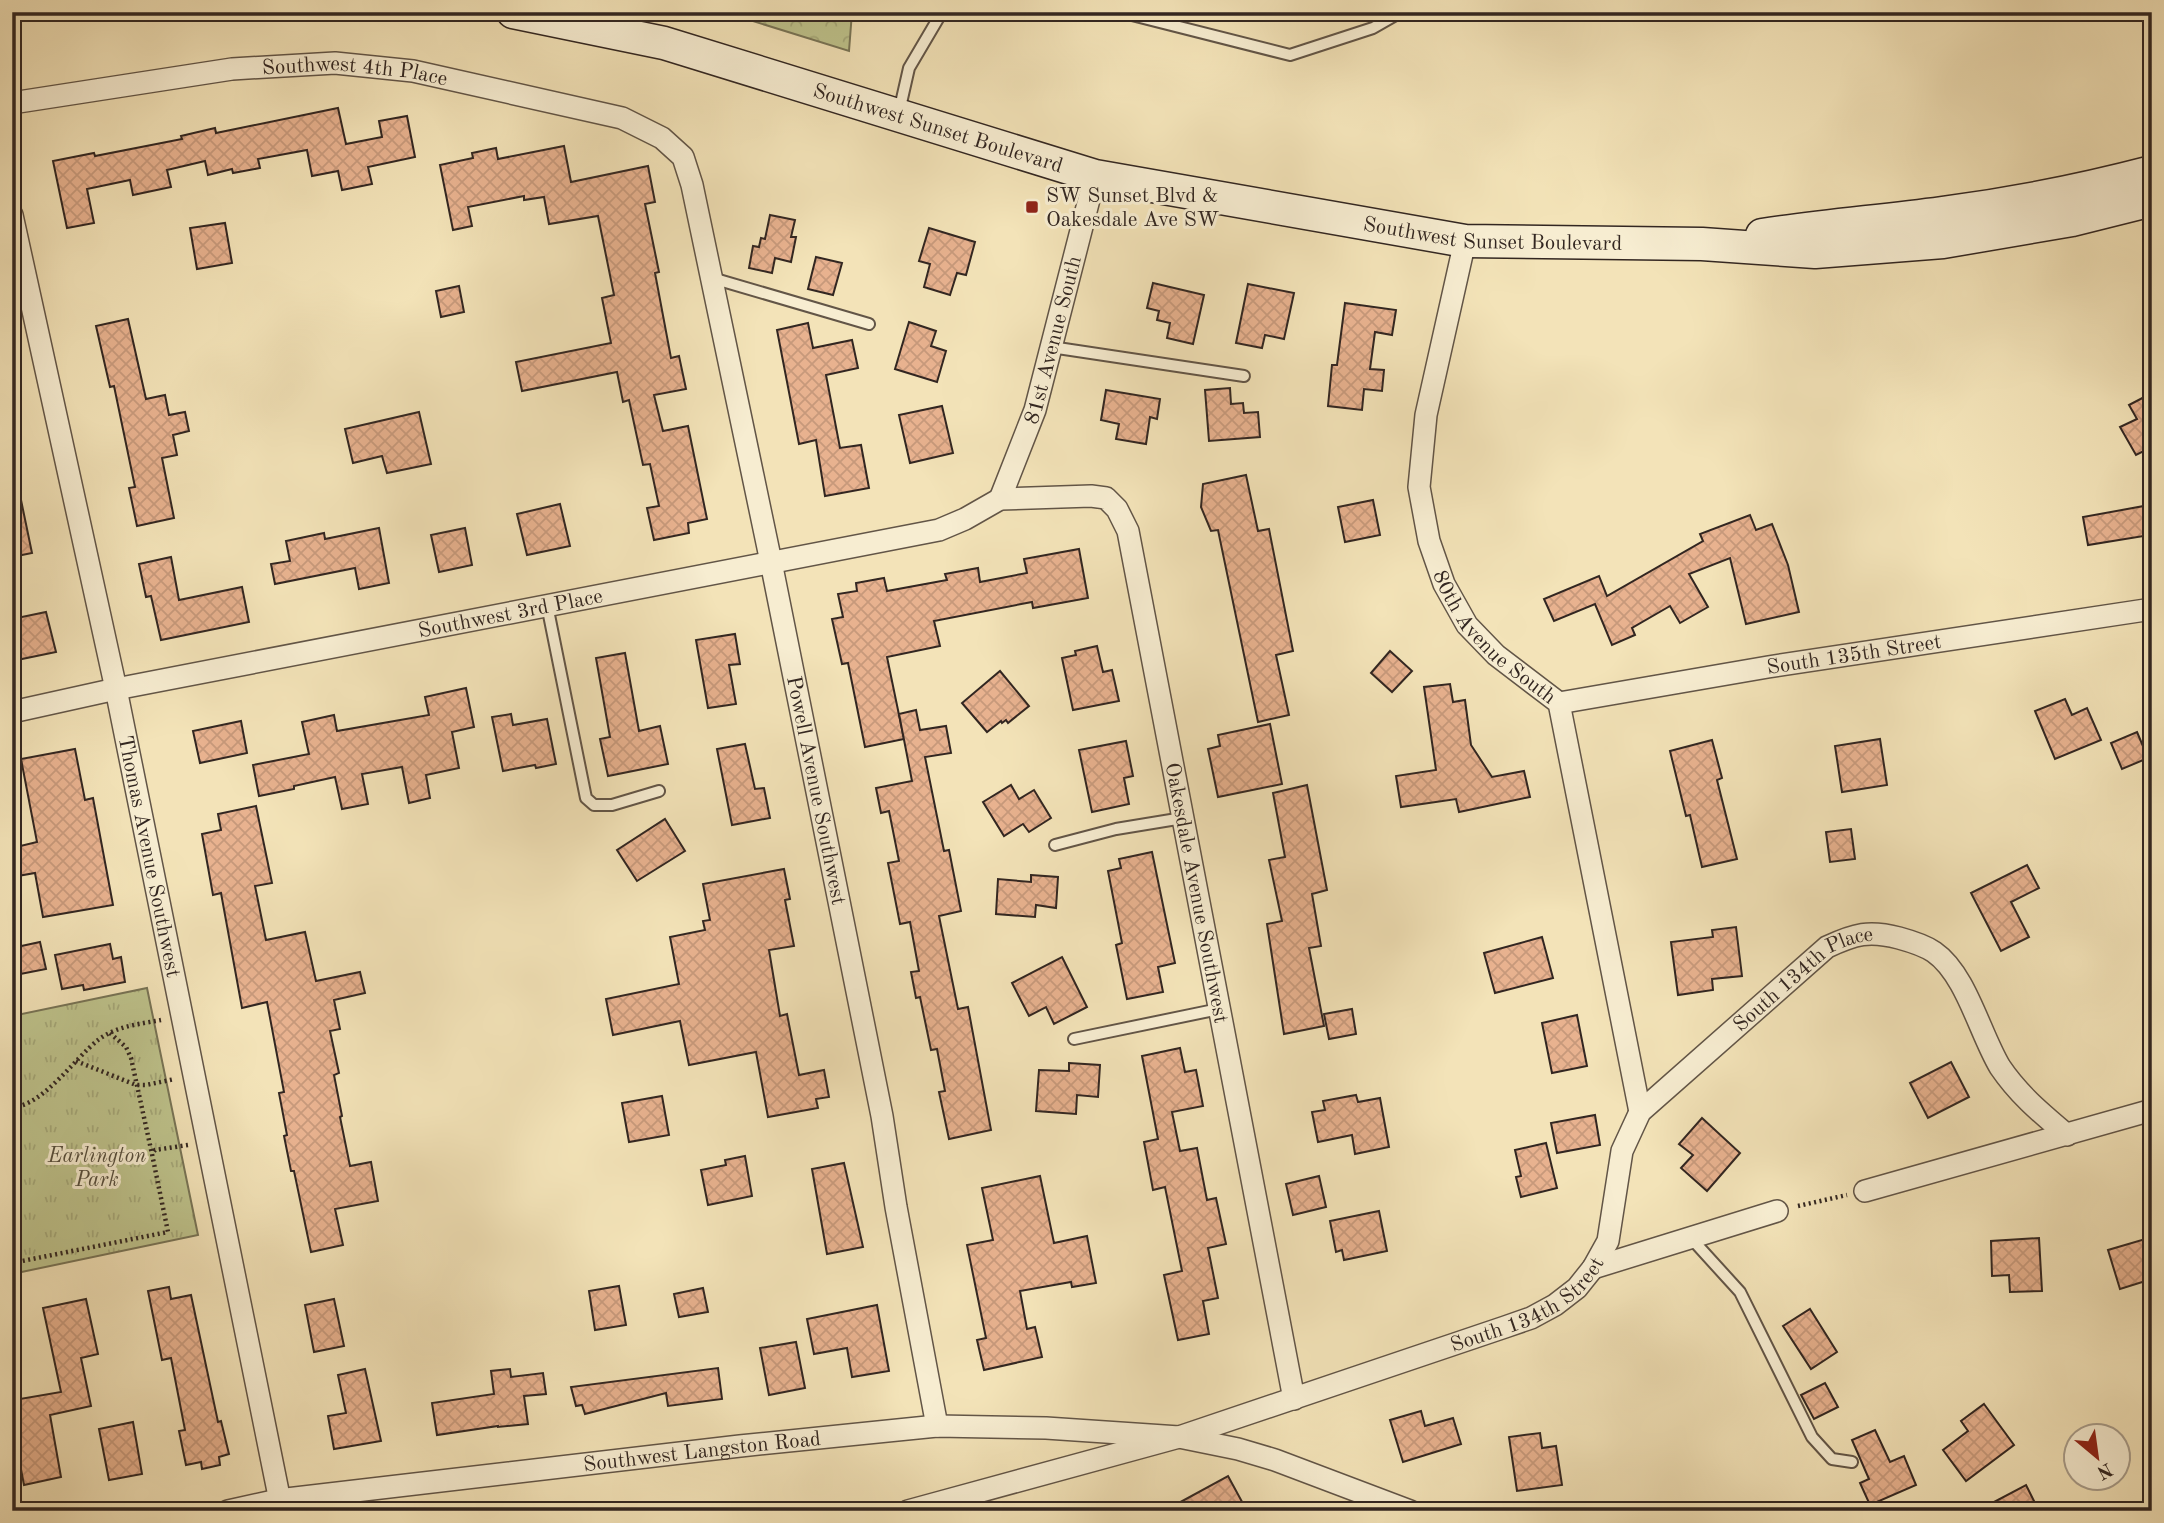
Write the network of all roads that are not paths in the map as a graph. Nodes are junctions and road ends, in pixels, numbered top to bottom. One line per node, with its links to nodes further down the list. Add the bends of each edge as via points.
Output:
1 (513, 12): 6 (main road, Southwest Sunset Boulevard, via 664,43)
2 (942, 12): 6 (lane, via 909,68)
3 (1121, 12): 4 (lane, via 1290,55 1373,28)
4 (1401, 12)
5 (12, 103): 7 (street, Southwest 4th Place, via 232,69 335,63 413,71 622,118 662,138)
6 (898, 114): 9 (main road, Southwest Sunset Boulevard)
7 (682, 157): 14 (street, Powell Avenue Southwest)
8 (2152, 172): 13 (main road, Southwest Sunset Boulevard, via 2082,190 1942,213)
9 (1094, 176): 12 (main road, Southwest Sunset Boulevard); 16 (street, 81st Avenue South)
10 (2152, 200): 13 (main road, Southwest Sunset Boulevard, via 2072,220 1943,242 1815,252)
11 (12, 215): 22 (street, Thomas Avenue Southwest)
12 (1465, 241): 13 (main road, Southwest Sunset Boulevard); 23 (street, 80th Avenue South, via 1426,415 1419,487 1429,541 1444,584 1467,625 1496,655)
13 (1702, 244)
14 (712, 278): 15 (lane); 19 (street, Powell Avenue Southwest)
15 (869, 324)
16 (1051, 347): 17 (lane); 18 (street, 81st Avenue South, via 1035,410)
17 (1244, 376)
18 (1000, 499): 19 (street, Southwest 3rd Place, via 939,530); 26 (street, Oakesdale Avenue Southwest, via 1091,496 1106,498 1117,509 1128,531)
19 (771, 562): 20 (street, Southwest 3rd Place); 38 (street, Powell Avenue Southwest, via 882,1116)
20 (547, 605): 22 (street, Southwest 3rd Place); 25 (lane, via 586,798 594,805 612,805)
21 (2152, 609): 23 (street, South 135th Street)
22 (116, 689): 24 (street, Southwest 3rd Place); 41 (street, Thomas Avenue Southwest)
23 (1559, 702): 31 (street, 80th Avenue South)
24 (12, 712)
25 (659, 791)
26 (1183, 818): 27 (lane); 28 (street, Oakesdale Avenue Southwest)
27 (1055, 845)
28 (1219, 1010): 29 (lane); 37 (street, Oakesdale Avenue Southwest)
29 (1074, 1039)
30 (2152, 1110): 32 (street)
31 (1640, 1112): 32 (street, South 134th Place, via 1827,947 1853,935 1879,933 1934,952 1957,977 2000,1065 2025,1100); 36 (street, South 134th Place, via 1622,1151 1608,1241)
32 (2067, 1135): 33 (street)
33 (1865, 1191)
34 (1777, 1211): 35 (street, South 134th Street)
35 (1690, 1237): 36 (street, South 134th Street); 40 (lane, via 1740,1292 1812,1437 1832,1459)
36 (1593, 1268): 37 (street, South 134th Street, via 1577,1288 1531,1318)
37 (1294, 1399): 39 (street, South 134th Street)
38 (937, 1426): 39 (street, Southwest Langston Road); 41 (street, Southwest Langston Road, via 740,1446)
39 (1179, 1437): 43 (street, South 134th Street); 44 (street, via 1238,1449)
40 (1852, 1462)
41 (280, 1505): 42 (street, Southwest Langston Road)
42 (228, 1511)
43 (908, 1511)
44 (1410, 1511)

